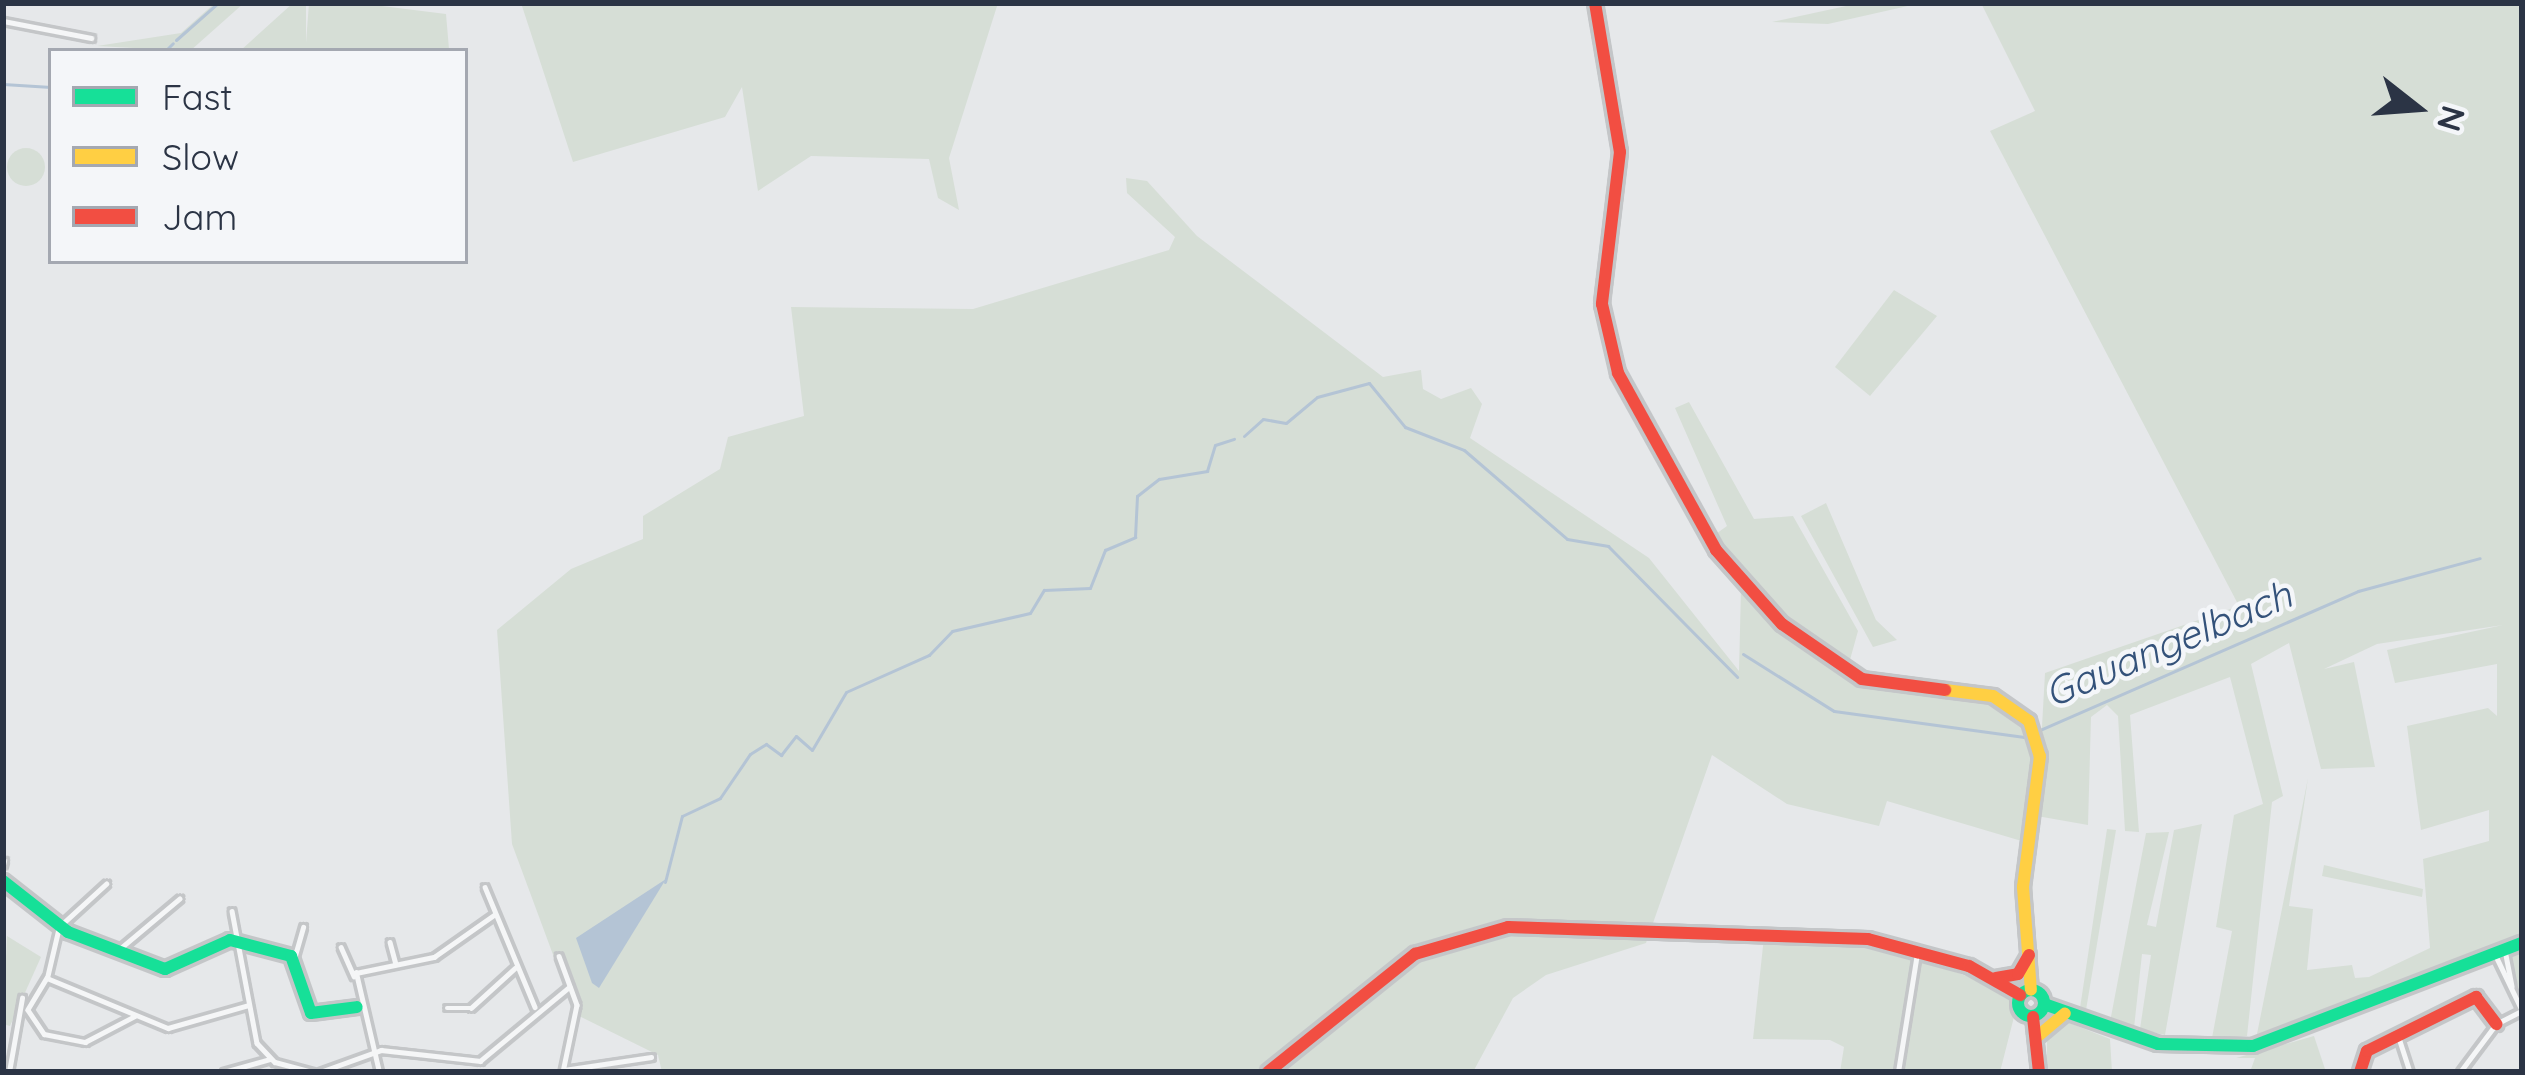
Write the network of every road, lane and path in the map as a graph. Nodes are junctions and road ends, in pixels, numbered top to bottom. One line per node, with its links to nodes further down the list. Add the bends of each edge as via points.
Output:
1 (1594, 3): 19 (main road, via 1619,136 1602,304 1618,373 1716,550 1782,624 1862,679 1994,696 2029,721 2039,752 2024,886)
2 (3, 21): 3 (street)
3 (92, 38)
4 (3, 881): 10 (main road)
5 (106, 884): 10 (street)
6 (485, 887): 9 (street)
7 (179, 899): 15 (street)
8 (232, 911): 12 (street)
9 (494, 915): 23 (street, via 440,954); 24 (street)
10 (59, 927): 15 (main road); 28 (street)
11 (303, 927): 21 (street)
12 (237, 942): 15 (main road, via 168,970); 21 (main road); 34 (street)
13 (390, 942): 23 (street)
14 (2522, 943): 17 (main road)
15 (122, 947)
16 (341, 947): 26 (street)
17 (2500, 949): 22 (main road); 25 (street); 30 (street)
18 (1918, 951): 27 (main road); 53 (main road, via 1803,933 1468,933 1399,964); 54 (street)
19 (2029, 954): 27 (main road, via 2018,974); 31 (main road)
20 (559, 956): 29 (street)
21 (293, 959): 35 (main road, via 307,1010)
22 (2468, 962): 25 (street); 40 (main road, via 2253,1046 2158,1044)
23 (396, 964): 26 (street)
24 (515, 968): 36 (street); 37 (street, via 471,1009)
25 (2501, 970): 30 (street)
26 (354, 976): 35 (street)
27 (1994, 977): 31 (main road)
28 (47, 978): 39 (street); 39 (street, via 28,1010 44,1034 85,1042)
29 (569, 987): 36 (street); 48 (street, via 576,1024)
30 (2513, 991): 38 (street)
31 (2026, 992): 33 (main road); 41 (main road, via 2020,1011)
32 (22, 998): 49 (street)
33 (2044, 1004): 40 (main road); 41 (main road)
34 (249, 1005): 39 (street, via 176,1028); 47 (street)
35 (357, 1007): 45 (street)
36 (535, 1007): 45 (street, via 480,1061)
37 (447, 1008)
38 (2522, 1011): 42 (street)
39 (137, 1014)
40 (2068, 1014): 44 (main road)
41 (2033, 1017): 44 (main road)
42 (2496, 1024): 43 (main road, via 2476,997); 58 (street)
43 (2398, 1038): 56 (main road, via 2362,1054); 57 (street)
44 (2036, 1042): 55 (main road)
45 (374, 1050): 51 (street); 52 (street)
46 (651, 1057): 48 (street)
47 (270, 1059): 50 (street); 51 (street)
48 (563, 1071)
49 (9, 1072)
50 (224, 1072)
51 (316, 1072)
52 (379, 1072)
53 (1268, 1072)
54 (1898, 1072)
55 (2039, 1072)
56 (2360, 1072)
57 (2410, 1072)
58 (2460, 1072)

